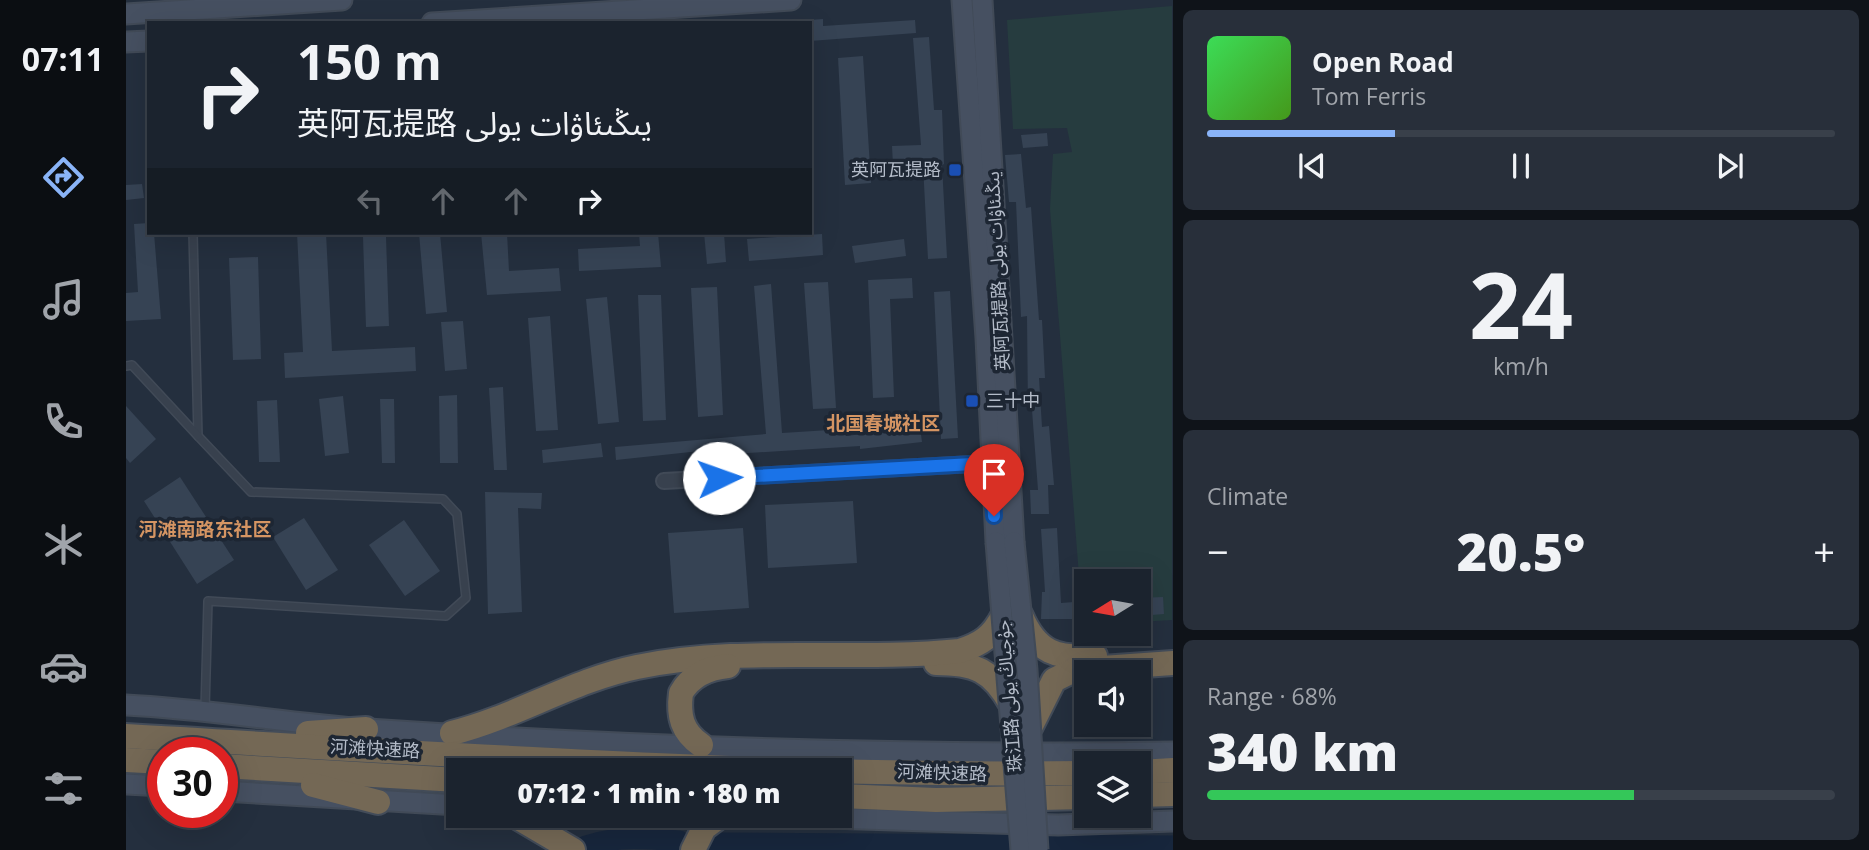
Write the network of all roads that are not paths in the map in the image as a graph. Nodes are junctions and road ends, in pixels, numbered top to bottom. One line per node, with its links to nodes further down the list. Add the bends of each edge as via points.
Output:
1 (342, 0): 6 (street)
2 (791, 0): 5 (street)
3 (962, 0): 13 (street, 英阿瓦提路 يىڭىئاۋات يولى)
4 (982, 0): 15 (street, 英阿瓦提路 يىڭىئاۋات يولى)
5 (601, 6): 7 (street)
6 (126, 14)
7 (452, 21)
8 (147, 41): 9 (street)
9 (126, 42)
10 (193, 235): 12 (lane)
11 (126, 366): 12 (lane, via 132,365)
12 (198, 436): 22 (lane, via 251,492 443,499 457,514 466,598 446,616 208,601)
13 (991, 463): 14 (street); 15 (street, 英阿瓦提路 يىڭىئاۋات يولى)
14 (664, 481)
15 (1004, 542): 16 (street, 珠江路 جۇجياڭ يولى, bridge)
16 (1012, 616): 17 (highway, bridge, via 1045,650 1070,658); 18 (highway, via 985,641 960,651); 20 (street, 珠江路 جۇجياڭ يولى, bridge); 23 (street, 珠江路 جۇجياڭ يولى, bridge)
17 (1172, 650)
18 (742, 660): 20 (highway, via 955,663 992,676); 25 (highway, via 671,661 604,674 499,719); 30 (highway, via 705,671 681,693 682,725)
19 (1172, 663): 23 (highway, via 1074,670 1054,680)
20 (1011, 704): 55 (street, 珠江路 جۇجياڭ يولى, bridge)
21 (126, 705): 22 (street)
22 (205, 711): 24 (street)
23 (1031, 726): 56 (street, 珠江路 جۇجياڭ يولى, bridge)
24 (366, 729): 25 (street); 28 (highway)
25 (452, 733): 30 (street)
26 (126, 736): 27 (highway, 河滩快速路)
27 (147, 737)
28 (238, 738)
29 (238, 742): 38 (highway, 河滩快速路, via 693,765)
30 (701, 745): 31 (street, via 1033,754)
31 (1172, 752)
32 (126, 760): 33 (highway)
33 (147, 761)
34 (238, 768): 39 (highway, 河滩快速路)
35 (238, 770): 47 (highway)
36 (1172, 770): 37 (highway)
37 (1151, 771)
38 (1074, 773)
39 (446, 779)
40 (126, 784): 41 (street)
41 (147, 785)
42 (238, 792): 47 (street)
43 (1172, 794): 44 (highway)
44 (1151, 795)
45 (852, 796): 46 (highway, 河滩快速路)
46 (1074, 797)
47 (378, 802): 48 (street)
48 (446, 805)
49 (852, 819): 50 (street, via 1045,825)
50 (1172, 821)
51 (535, 828): 53 (highway)
52 (704, 828): 54 (highway)
53 (573, 850)
54 (693, 850)
55 (1021, 850)
56 (1038, 850)

